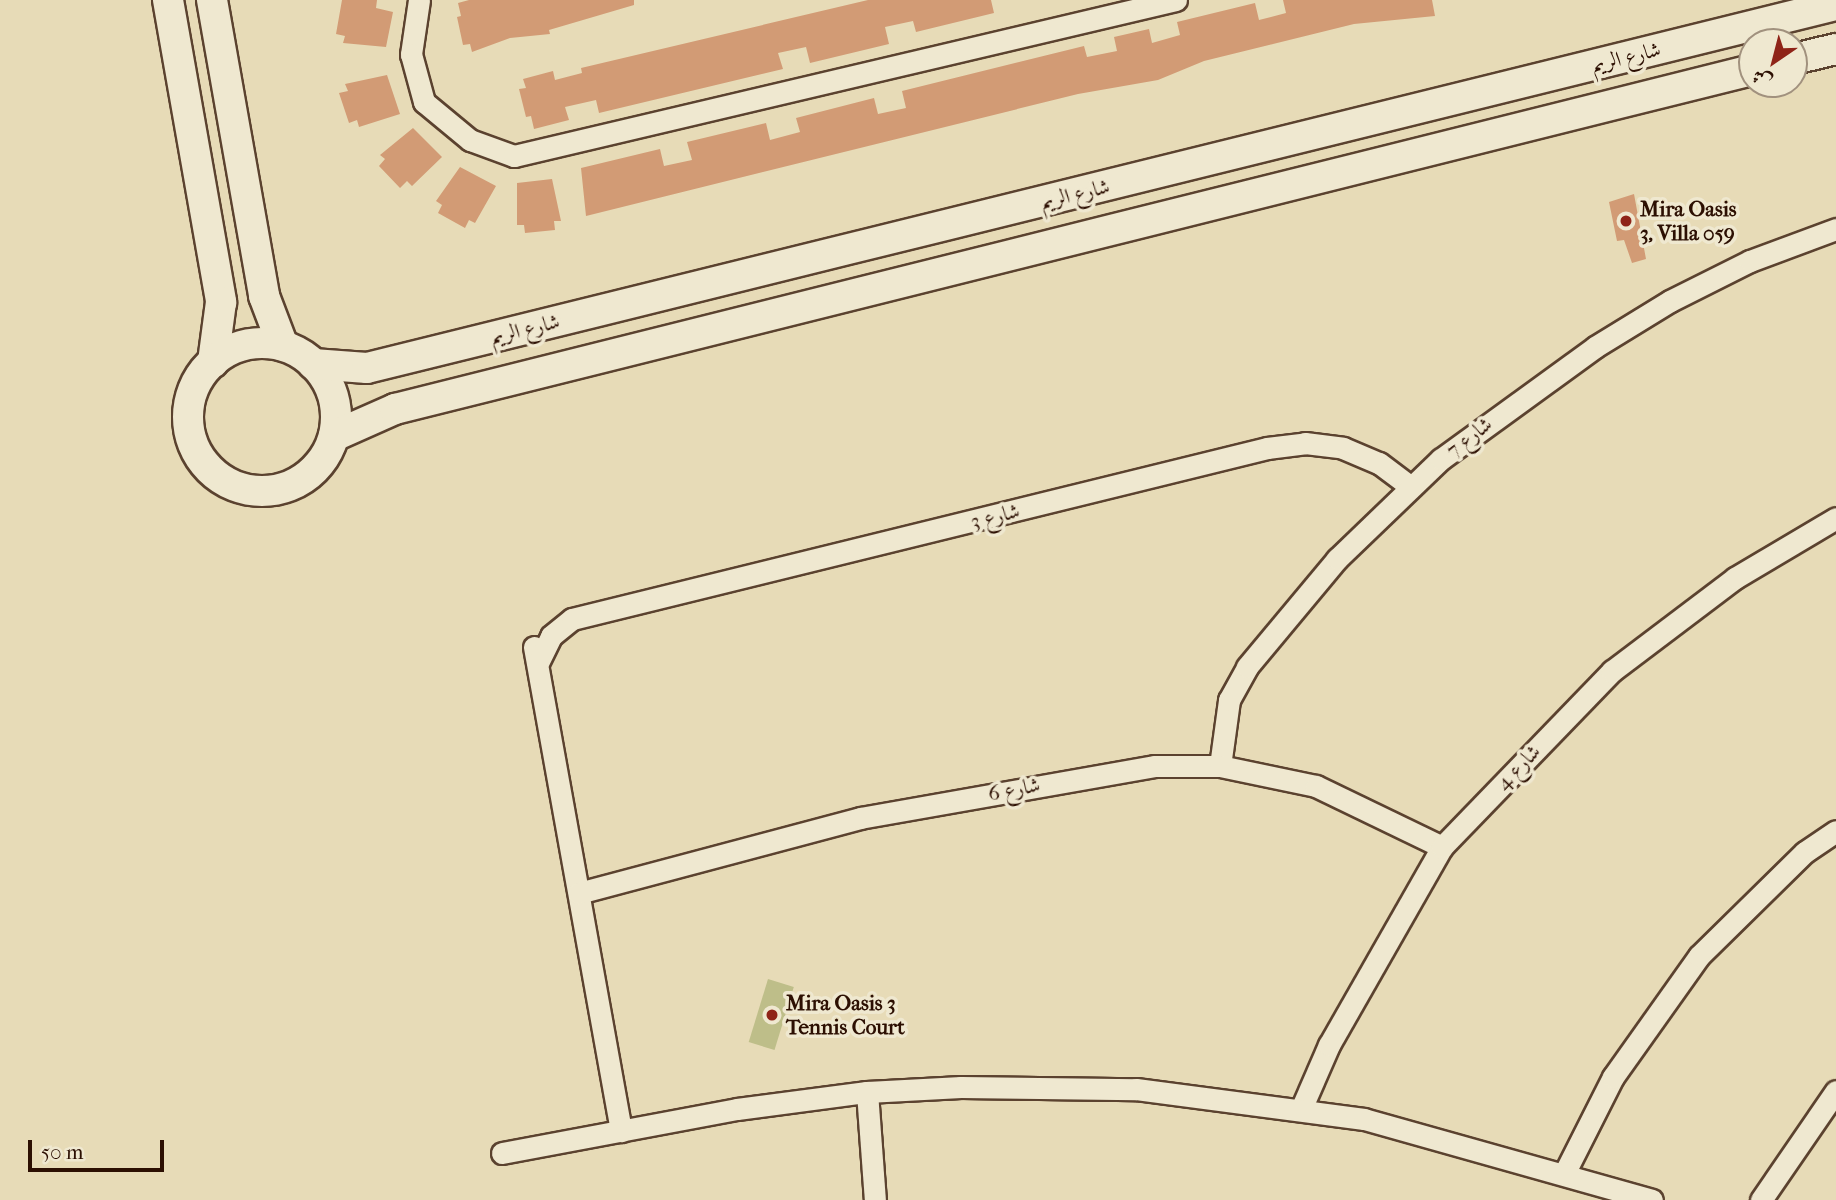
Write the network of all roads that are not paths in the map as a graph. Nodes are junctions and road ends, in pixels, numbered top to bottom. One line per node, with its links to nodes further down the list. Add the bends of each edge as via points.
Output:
1 (168, 0): 12 (street, via 220,302)
2 (212, 0): 11 (street, via 264,296)
3 (419, 0): 6 (street, via 411,54 424,102 470,140 514,156)
4 (1176, 0): 6 (street)
5 (1836, 5): 13 (street, شارع الريم, via 367,368)
6 (1103, 9)
7 (1836, 49): 8 (street)
8 (1808, 56)
9 (1738, 73): 14 (street, شارع الريم, via 448,395 384,412)
10 (1836, 229): 15 (street, شارع 7, via 1750,261 1632,323 1494,417)
11 (283, 346): 12 (street, via 247,344); 13 (street)
12 (213, 362): 14 (street, via 194,385 188,409 199,456 215,474 249,489 285,488 324,458)
13 (313, 364): 14 (street, via 334,397)
14 (334, 436)
15 (1410, 486): 17 (street, شارع 7, via 1337,559 1247,667 1229,700); 20 (street, شارع 3, via 1379,463 1343,449 1286,444 572,619 551,636 539,661)
16 (1836, 518): 19 (street, شارع 4, via 1735,578 1612,671)
17 (1220, 766): 19 (street, شارع 6, via 1315,786); 20 (street, شارع 6, via 1116,769 859,818)
18 (1836, 831): 26 (street, via 1805,852 1699,956 1613,1077)
19 (1442, 847): 23 (street, شارع 4, via 1329,1045)
20 (579, 893): 24 (street)
21 (1836, 1091): 29 (street)
22 (867, 1092): 23 (street, via 961,1087 1136,1089); 24 (street); 27 (street)
23 (1302, 1107): 26 (street)
24 (621, 1130): 25 (street)
25 (502, 1153)
26 (1564, 1174): 28 (street)
27 (875, 1200)
28 (1652, 1200)
29 (1760, 1200)

